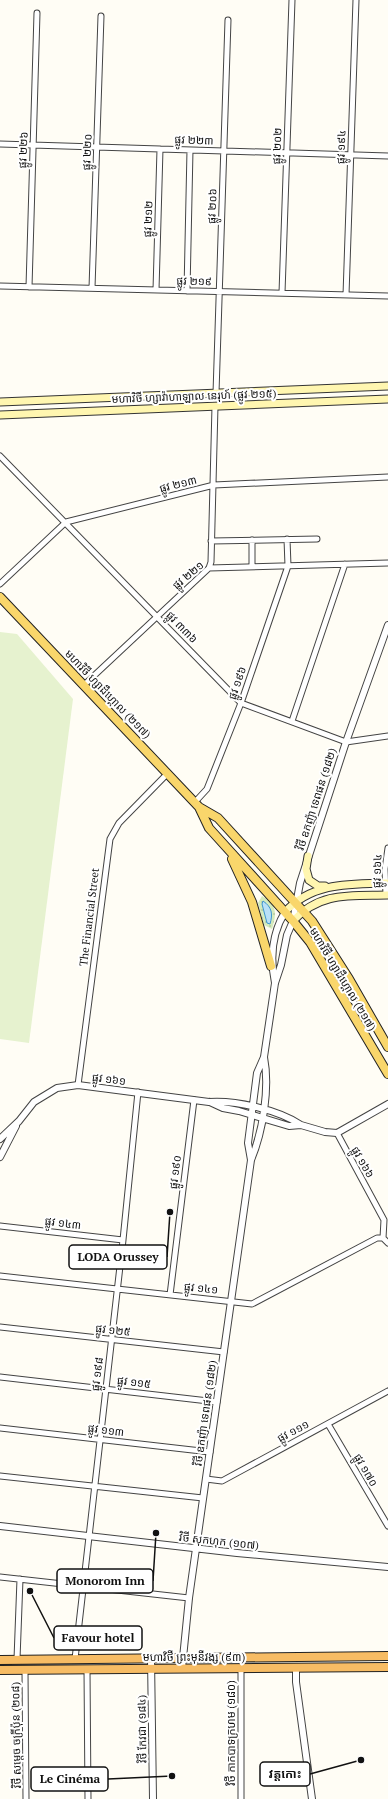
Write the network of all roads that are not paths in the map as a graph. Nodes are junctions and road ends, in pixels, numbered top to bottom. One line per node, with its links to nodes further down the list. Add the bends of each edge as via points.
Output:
1 (292, 0): 12 (street, ផ្លូវ ២០២)
2 (356, 0): 13 (street, ផ្លូវ ១៩៤)
3 (37, 13): 7 (street, ផ្លូវ ២២៦)
4 (101, 16): 8 (street, ផ្លូវ ២២០)
5 (228, 20): 11 (street, ផ្លូវ ២០៦)
6 (0, 144): 7 (street, ផ្លូវ ២២៣)
7 (33, 146): 8 (street, ផ្លូវ ២២៣); 16 (street, ផ្លូវ ២២៦)
8 (97, 147): 9 (street, ផ្លូវ ២២៣); 17 (street, ផ្លូវ ២២០)
9 (160, 149): 10 (street, ផ្លូវ ២២៣); 18 (street, ផ្លូវ ២១២)
10 (190, 150): 11 (street, ផ្លូវ ២២៣); 19 (street)
11 (224, 151): 12 (street, ផ្លូវ ២២៣); 20 (street, ផ្លូវ ២០៦)
12 (287, 153): 13 (street, ផ្លូវ ២២៣); 21 (street, ផ្លូវ ២០២)
13 (351, 155): 14 (street, ផ្លូវ ២២៣); 22 (street, ផ្លូវ ១៩៤)
14 (388, 156)
15 (0, 286): 16 (street, ផ្លូវ ២១៩)
16 (29, 287): 17 (street, ផ្លូវ ២១៩)
17 (92, 288): 18 (street, ផ្លូវ ២១៩)
18 (156, 290): 19 (street, ផ្លូវ ២១៩)
19 (187, 291): 20 (street, ផ្លូវ ២១៩)
20 (219, 291): 21 (street, ផ្លូវ ២១៩); 25 (street, ផ្លូវ ២០៦)
21 (282, 293): 22 (street, ផ្លូវ ២១៩)
22 (346, 294): 23 (street, ផ្លូវ ២១៩)
23 (388, 296)
24 (388, 386): 25 (main road, មហាវិថី ហ្សាវ៉ាហាឡាល នេរុហ៍ (ផ្លូវ ២១៥))
25 (216, 393): 27 (main road, មហាវិថី ហ្សាវ៉ាហាឡាល នេរុហ៍ (ផ្លូវ ២១៥))
26 (388, 399): 28 (main road, មហាវិថី ហ្សាវ៉ាហាឡាល នេរុហ៍ (ផ្លូវ ២១៥))
27 (0, 402)
28 (215, 406): 29 (main road, មហាវិថី ហ្សាវ៉ាហាឡាល នេរុហ៍ (ផ្លូវ ២១៥)); 32 (street)
29 (0, 415)
30 (0, 456): 33 (street, ផ្លូវ ៣៣៦)
31 (388, 477): 32 (street, ផ្លូវ ២១៣)
32 (214, 485): 33 (street, ផ្លូវ ២១៣); 37 (street)
33 (66, 522): 43 (street, ផ្លូវ ២១៣); 45 (street, ផ្លូវ ៣៣៦)
34 (287, 539): 35 (street); 36 (street); 41 (street)
35 (317, 539)
36 (252, 540): 37 (street); 40 (street)
37 (211, 541): 42 (street)
38 (388, 563): 39 (street, ផ្លូវ ២២១)
39 (345, 564): 41 (street, ផ្លូវ ២២១); 49 (street)
40 (252, 566): 41 (street, ផ្លូវ ២២១); 42 (street, ផ្លូវ ២២១)
41 (288, 566): 48 (street, ផ្លូវ ១៩៦)
42 (209, 568): 45 (street, ផ្លូវ ២២១)
43 (0, 584)
44 (0, 597): 47 (main road, មហាវិថី ហ្សាដឹហ្គោល (២១៧))
45 (157, 616): 47 (street, ផ្លូវ ២២១); 48 (street, ផ្លូវ ៣៣៦)
46 (388, 625): 51 (street, វិថី ឧកញ៉ា ទេពផន (១៨២))
47 (84, 685): 52 (main road, មហាវិថី ហ្សាដឹហ្គោល (២១៧))
48 (241, 702): 49 (street, ផ្លូវ ៣៣៦); 53 (street, ផ្លូវ ១៩៦, via 208,790)
49 (292, 721): 51 (street, ផ្លូវ ៣៣៦)
50 (388, 736): 51 (street, ផ្លូវ ៣៣៦)
51 (346, 742): 56 (street, វិថី ឧកញ៉ា ទេពផន (១៨២))
52 (168, 773): 53 (main road, មហាវិថី ហ្សាដឹហ្គោល (២១៧)); 71 (street, The Financial Street, via 119,823 110,839)
53 (197, 804): 54 (main road, មហាវិថី ហ្សាដឹហ្គោល (២១៧), via 209,828); 60 (main road, មហាវិថី ហ្សាដឹហ្គោល (២១៧), via 218,818)
54 (226, 848): 62 (main road, មហាវិថី ហ្សាដឹហ្គោល (២១៧)); 64 (main road, via 252,902)
55 (388, 848): 57 (street, ផ្លូវ ១៦៤, via 385,869)
56 (308, 856): 58 (main road, via 306,870 309,880 318,886); 60 (street, វិថី ឧកញ៉ា ទេពផន (១៨២))
57 (387, 883): 58 (main road); 59 (street, ផ្លូវ ១៦៤)
58 (333, 886): 60 (main road, via 313,891)
59 (387, 895): 61 (main road, via 335,897 317,902)
60 (296, 902): 61 (main road, មហាវិថី ហ្សាដឹហ្គោល (២១៧)); 62 (main road); 63 (street, វិថី ឧកញ៉ា ទេពផន (១៨២))
61 (303, 910): 63 (main road); 65 (main road, មហាវិថី ហ្សាដឹហ្គោល (២១៧))
62 (285, 912): 63 (main road, មហាវិថី ហ្សាដឹហ្គោល (២១៧)); 64 (street, វិថី ឧកញ៉ា ទេពផន (១៨២), via 276,932)
63 (293, 921): 66 (street, វិថី ឧកញ៉ា ទេពផន (១៨២)); 67 (main road, មហាវិថី ហ្សាដឹហ្គោល (២១៧), via 310,942)
64 (271, 966): 66 (street, វិថី ឧកញ៉ា ទេពផន (១៨២))
65 (349, 979): 67 (main road); 68 (main road, មហាវិថី ហ្សាដឹហ្គោល (២១៧))
66 (275, 983): 69 (street, វិថី ឧកញ៉ា ទេពផន (១៨២))
67 (336, 987): 70 (main road, មហាវិថី ហ្សាដឹហ្គោល (២១៧))
68 (388, 1047)
69 (264, 1057): 76 (street, វិថី ឧកញ៉ា ទេពផន (១៨២), via 257,1073); 77 (street, វិថី ឧកញ៉ា ទេពផន (១៨២), via 267,1074)
70 (388, 1074)
71 (78, 1085): 72 (street, ផ្លូវ ១៦១); 80 (street, ផ្លូវ ១៦១, via 57,1088 46,1094 34,1102)
72 (138, 1092): 73 (street, ផ្លូវ ១៦១); 88 (street, ផ្លូវ ១៩៨)
73 (194, 1100): 74 (street, ផ្លូវ ១៦១); 92 (street, ផ្លូវ ១៩០)
74 (209, 1102): 76 (street, ផ្លូវ ១៦១, via 224,1100); 78 (street, ផ្លូវ ១៦១)
75 (388, 1104): 82 (street)
76 (252, 1107): 77 (street, ផ្លូវ ១៦១); 78 (street, វិថី ឧកញ៉ា ទេពផន (១៨២))
77 (263, 1110): 79 (street, វិថី ឧកញ៉ា ទេពផន (១៨២)); 81 (street, ផ្លូវ ១៦១, via 290,1118)
78 (252, 1115): 79 (street, ផ្លូវ ១៦១); 85 (street, វិថី ឧកញ៉ា ទេពផន (១៨២), via 248,1143)
79 (262, 1118): 81 (street, ផ្លូវ ១៦១, via 289,1126); 85 (street, វិថី ឧកញ៉ា ទេពផន (១៨២), via 258,1143)
80 (19, 1121): 83 (street, ផ្លូវ ១៦១); 84 (street, ផ្លូវ ១៦១)
81 (301, 1125): 82 (street, ផ្លូវ ១៦១)
82 (337, 1133): 87 (street, ផ្លូវ ១៦៦, via 384,1220)
83 (0, 1138)
84 (0, 1157)
85 (251, 1160): 93 (street, វិថី ឧកញ៉ា ទេពផន (១៨២))
86 (0, 1226): 88 (street, ផ្លូវ ១៤៣)
87 (384, 1238): 89 (street); 93 (street, ផ្លូវ ១៤១, via 377,1238 252,1304)
88 (123, 1240): 91 (street, ផ្លូវ ១៩៨)
89 (388, 1243)
90 (0, 1276): 91 (street, ផ្លូវ ១៤១)
91 (117, 1289): 92 (street, ផ្លូវ ១៤១); 95 (street, ផ្លូវ ១៩៨)
92 (170, 1295): 93 (street, ផ្លូវ ១៤១)
93 (231, 1302): 96 (street, វិថី ឧកញ៉ា ទេពផន (១៨២))
94 (0, 1327): 95 (street, ផ្លូវ ១២៥)
95 (111, 1340): 96 (street, ផ្លូវ ១២៥); 98 (street, ផ្លូវ ១៩៨)
96 (224, 1352): 100 (street, វិថី ឧកញ៉ា ទេពផន (១៨២))
97 (0, 1377): 98 (street, ផ្លូវ ១១៥)
98 (106, 1389): 100 (street, ផ្លូវ ១១៥); 103 (street, ផ្លូវ ១៩៨)
99 (388, 1391): 101 (street, ផ្លូវ ១១១)
100 (217, 1402): 104 (street, វិថី ឧកញ៉ា ទេពផន (១៨២))
101 (328, 1424): 106 (street, ផ្លូវ ១១១, via 222,1481); 110 (street, ផ្លូវ ១៧០)
102 (0, 1428): 103 (street, ផ្លូវ ១១៣)
103 (100, 1439): 104 (street, ផ្លូវ ១១៣); 107 (street, ផ្លូវ ១៩៨)
104 (210, 1452): 106 (street, វិថី ឧកញ៉ា ទេពផន (១៨២))
105 (0, 1476): 107 (street)
106 (206, 1479): 108 (street, វិថី ឧកញ៉ា ទេពផន (១៨២))
107 (95, 1486): 108 (street); 111 (street, ផ្លូវ ១៩៨)
108 (203, 1498): 112 (street, វិថី ឧកញ៉ា ទេពផន (១៨២))
109 (0, 1526): 111 (street, វិថី សុកហុក (១០៧))
110 (388, 1526)
111 (89, 1536): 112 (street, វិថី សុកហុក (១០៧)); 116 (street, ផ្លូវ ១៩៨)
112 (196, 1549): 113 (street, វិថី សុកហុក (១០៧)); 117 (street, វិថី ឧកញ៉ា ទេពផន (១៨២))
113 (388, 1567)
114 (0, 1577): 115 (street)
115 (20, 1579): 116 (street); 121 (street)
116 (83, 1586): 117 (street); 122 (street, ផ្លូវ ១៩៨)
117 (189, 1598): 120 (street, វិថី ឧកញ៉ា ទេពផន (១៨២))
118 (388, 1656): 120 (highway, មហាវិថី ព្រះមុនីវង្ស (៩៣))
119 (151, 1658): 120 (highway, មហាវិថី ព្រះមុនីវង្ស (៩៣)); 122 (highway, មហាវិថី ព្រះមុនីវង្ស (៩៣)); 126 (street, វិថី កែវជា (១៨៤))
120 (182, 1658): 127 (street, វិថី ឧកញ៉ា ទេពផន (១៨២))
121 (16, 1659): 122 (highway, មហាវិថី ព្រះមុនីវង្ស (៩៣)); 123 (highway, មហាវិថី ព្រះមុនីវង្ស (៩៣))
122 (75, 1659)
123 (0, 1660)
124 (296, 1667): 125 (highway, មហាវិថី ព្រះមុនីវង្ស (៩៣)); 128 (highway, មហាវិថី ព្រះមុនីវង្ស (៩៣)); 136 (street)
125 (388, 1667)
126 (151, 1668): 127 (highway, មហាវិថី ព្រះមុនីវង្ស (៩៣)); 129 (highway, មហាវិថី ព្រះមុនីវង្ស (៩៣)); 134 (street, វិថី កែវជា (១៨៤))
127 (182, 1668): 128 (highway, មហាវិថី ព្រះមុនីវង្ស (៩៣))
128 (241, 1668): 135 (street, វិថី កាកបាទក្រហម (១៨០))
129 (87, 1669): 131 (highway, មហាវិថី ព្រះមុនីវង្ស (៩៣)); 133 (street)
130 (0, 1670): 131 (highway, មហាវិថី ព្រះមុនីវង្ស (៩៣))
131 (25, 1670): 132 (street, វិថី សម្តេច ចក្រីប៉ុន (២០៨))
132 (26, 1799)
133 (88, 1799)
134 (153, 1799)
135 (241, 1799)
136 (312, 1799)

